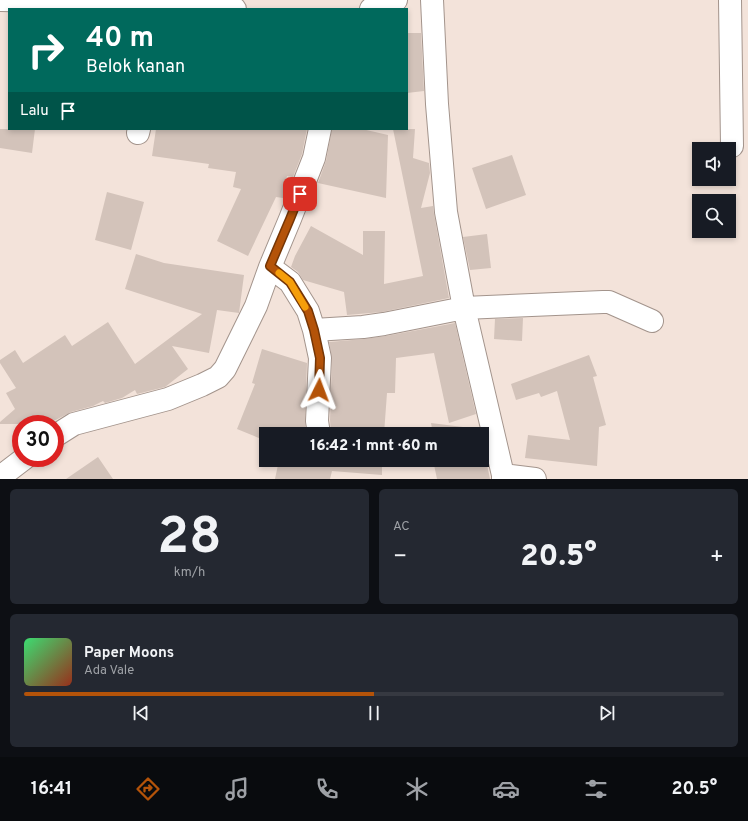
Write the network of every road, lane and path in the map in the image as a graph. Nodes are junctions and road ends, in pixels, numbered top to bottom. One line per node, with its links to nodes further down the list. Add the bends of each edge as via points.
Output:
1 (1, 0): 5 (street)
2 (396, 0): 7 (street)
3 (432, 0): 11 (street, via 446,212)
4 (730, 0): 9 (street)
5 (132, 4): 6 (street)
6 (214, 8)
7 (374, 8)
8 (320, 130): 10 (street, via 314,158)
9 (732, 142)
10 (270, 266): 13 (street, via 290,282 308,311); 15 (street, via 256,306 218,377 168,398 74,424)
11 (464, 308): 12 (street, via 606,302); 13 (street, via 384,324); 18 (street)
12 (652, 321)
13 (314, 330): 14 (street, via 320,358)
14 (318, 427)
15 (64, 430)
16 (13, 467): 17 (street)
17 (0, 477)
18 (503, 477): 19 (street)
19 (535, 479)

